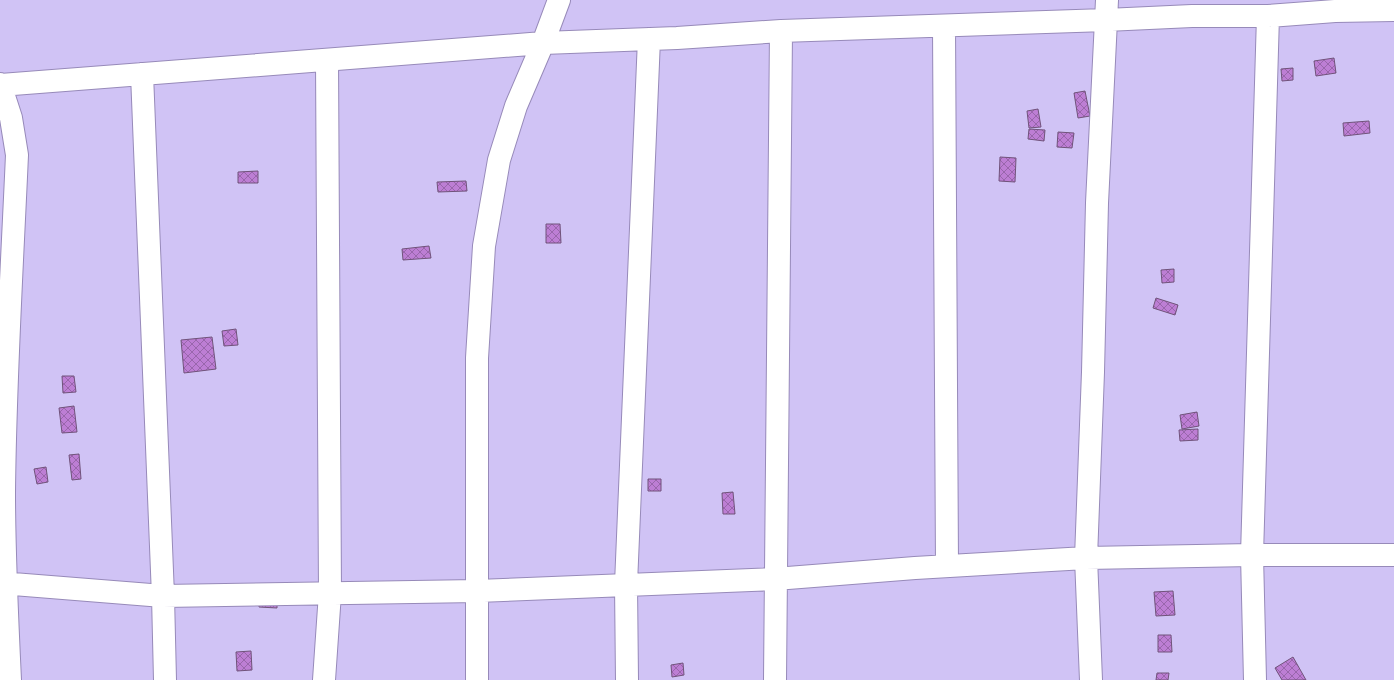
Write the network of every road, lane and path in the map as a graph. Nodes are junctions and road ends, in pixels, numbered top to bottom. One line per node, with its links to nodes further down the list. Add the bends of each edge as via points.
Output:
1 (559, 0): 8 (street)
2 (1107, 10): 4 (street, via 1192,16); 5 (street); 14 (street, via 1097,203)
3 (1394, 10): 4 (street)
4 (1268, 16): 12 (street)
5 (944, 26): 6 (street); 15 (street)
6 (781, 31): 7 (street); 16 (street)
7 (649, 39): 8 (street); 18 (street)
8 (543, 43): 9 (street); 19 (street, via 516,106 499,160 484,246 477,358)
9 (327, 60): 10 (street); 20 (street)
10 (142, 74): 11 (street); 21 (street)
11 (0, 84): 17 (street, via 12,118 17,155 6,388)
12 (1252, 555): 13 (street); 14 (street); 29 (street)
13 (1394, 555)
14 (1086, 558): 15 (street); 28 (street)
15 (947, 566): 16 (street)
16 (775, 579): 18 (street); 27 (street)
17 (3, 583): 21 (street); 22 (street)
18 (626, 584): 19 (street); 26 (street)
19 (477, 591): 20 (street); 25 (street)
20 (330, 593): 21 (street); 24 (street)
21 (163, 596): 23 (street)
22 (10, 680)
23 (165, 680)
24 (324, 680)
25 (477, 680)
26 (627, 680)
27 (775, 680)
28 (1091, 680)
29 (1255, 680)

